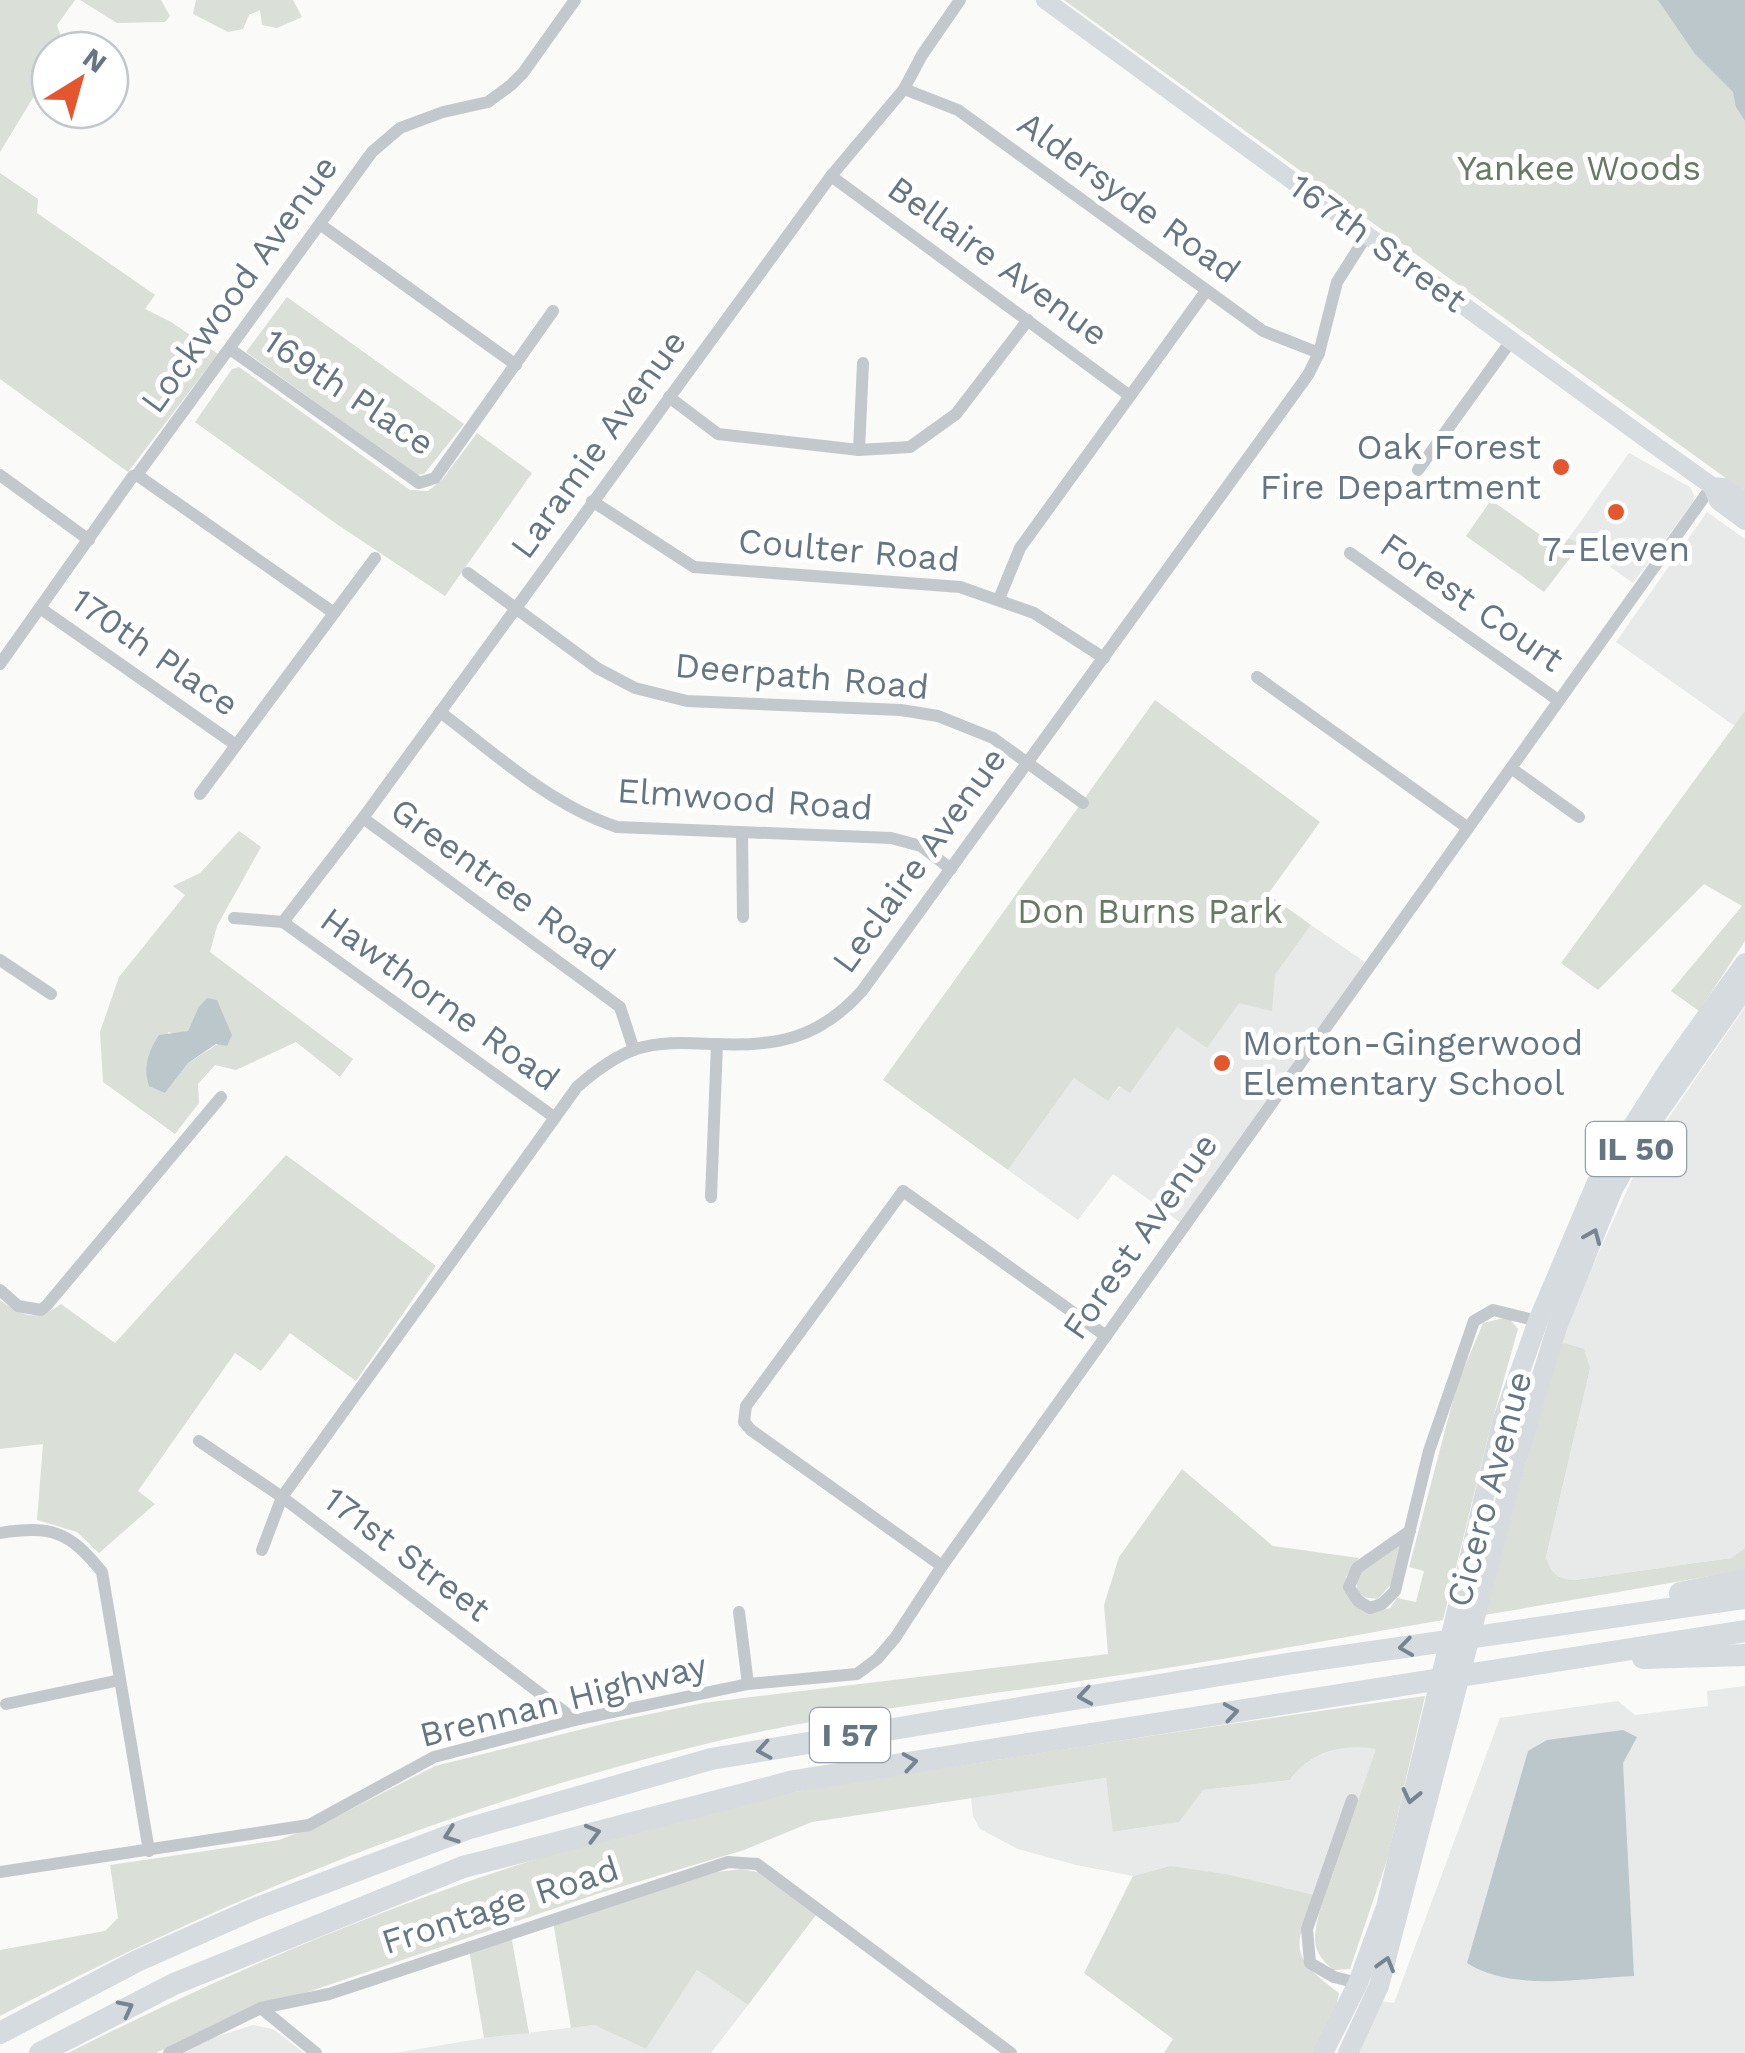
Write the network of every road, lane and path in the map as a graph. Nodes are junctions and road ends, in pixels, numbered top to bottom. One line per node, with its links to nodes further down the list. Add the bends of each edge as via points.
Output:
1 (575, 0): 6 (street, Lockwood Avenue, via 511,85 488,102 400,128 372,152)
2 (960, 0): 4 (street, Laramie Avenue)
3 (1044, 0): 7 (main road, 167th Street)
4 (904, 89): 5 (street, Laramie Avenue); 8 (street, Aldersyde Road, via 958,110)
5 (831, 176): 10 (street, Bellaire Avenue); 16 (street, Laramie Avenue)
6 (321, 225): 12 (street, Lockwood Avenue); 15 (street)
7 (1367, 235): 11 (main road, 167th Street); 13 (street, Leclaire Avenue, via 1338,282)
8 (1206, 291): 13 (street, Aldersyde Road, via 1262,331); 17 (street)
9 (552, 311): 15 (street)
10 (1028, 320): 17 (street, Bellaire Avenue); 18 (street, via 945,424 910,446)
11 (1511, 341): 19 (street); 22 (main road, 167th Street)
12 (230, 348): 15 (street, 169th Place, via 419,483 435,478); 21 (street, Lockwood Avenue)
13 (1319, 353): 34 (street, Leclaire Avenue)
14 (863, 363): 18 (street)
15 (516, 365)
16 (668, 396): 18 (street, via 718,434); 23 (street, Laramie Avenue)
17 (1130, 396): 30 (street, via 1020,548)
18 (859, 450)
19 (1418, 470)
20 (0, 475): 26 (street)
21 (138, 475): 26 (street, Lockwood Avenue); 33 (street)
22 (1712, 486): 24 (main road, 167th Street); 25 (main road, 167th Street, via 1718,502); 37 (street, Forest Avenue)
23 (592, 501): 30 (street, Coulter Road, via 694,567 938,583); 32 (street, Laramie Avenue)
24 (1745, 502)
25 (1745, 520)
26 (89, 540): 31 (street, Lockwood Avenue)
27 (1350, 553): 37 (street, Forest Court)
28 (375, 558): 33 (street)
29 (468, 573): 32 (street, Deerpath Road)
30 (1000, 599): 34 (street, Coulter Road)
31 (40, 608): 35 (street, Lockwood Avenue); 39 (street, 170th Place)
32 (516, 609): 38 (street, Laramie Avenue); 40 (street, Deerpath Road, via 598,668 666,698 920,713 980,731)
33 (334, 613): 39 (street)
34 (1104, 658): 40 (street, Leclaire Avenue)
35 (0, 664)
36 (1257, 677): 46 (street)
37 (1558, 700): 41 (street, Forest Avenue)
38 (440, 712): 45 (street, Laramie Avenue); 47 (street, Elmwood Road, via 590,818 638,829)
39 (236, 745): 42 (street)
40 (1028, 763): 43 (street, Deerpath Road); 48 (street, Leclaire Avenue)
41 (1510, 768): 44 (street); 46 (street, Forest Avenue)
42 (200, 794)
43 (1083, 804)
44 (1578, 816)
45 (363, 818): 51 (street, Laramie Avenue); 57 (street, Greentree Road, via 620,1007)
46 (1468, 828): 63 (street, Forest Avenue)
47 (742, 833): 48 (street, Elmwood Road, via 904,840); 49 (street)
48 (952, 869): 56 (street, Leclaire Avenue, via 840,1013 778,1043)
49 (743, 917)
50 (234, 918): 51 (street, Hawthorne Road)
51 (282, 922): 59 (street, Hawthorne Road)
52 (0, 960): 55 (street)
53 (1745, 963): 62 (main road, Cicero Avenue / IL 50, via 1597,1182)
54 (1745, 988): 62 (main road, Cicero Avenue / IL 50, one-way to 54, via 1650,1124)
55 (51, 994)
56 (716, 1044): 57 (street, Leclaire Avenue); 60 (street)
57 (634, 1050): 59 (street, Leclaire Avenue, via 592,1074)
58 (220, 1097): 61 (street, via 41,1310 18,1306)
59 (554, 1118): 65 (street, Leclaire Avenue)
60 (711, 1197)
61 (0, 1290)
62 (1548, 1324): 66 (street, via 1493,1310 1474,1321); 80 (main road, Cicero Avenue / IL 50, via 1502,1422)
63 (1106, 1336): 69 (street, Forest Avenue); 69 (street, via 903,1190 746,1406 744,1422 751,1430)
64 (199, 1441): 65 (street, 171st Street)
65 (282, 1496): 68 (street, Leclaire Avenue); 82 (street, 171st Street)
66 (1410, 1531): 66 (street, via 1395,1591 1370,1608 1358,1601 1349,1587 1356,1568)
67 (0, 1533): 78 (street, via 49,1530 80,1544 102,1572)
68 (262, 1550)
69 (942, 1566): 77 (street, Forest Avenue, via 895,1638)
70 (1745, 1580): 74 (highway)
71 (1745, 1598): 74 (highway, I 57)
72 (739, 1612): 79 (street)
73 (1745, 1632): 75 (highway, I 57)
74 (1489, 1635): 88 (highway, I 57, one-way to 88, via 711,1759 466,1829 252,1910)
75 (1610, 1654): 76 (highway, via 1657,1660); 89 (highway, I 57, one-way to 75, via 174,1984 463,1867 794,1780)
76 (1745, 1655)
77 (857, 1674): 79 (street, Brennan Highway)
78 (120, 1680): 81 (street); 84 (street)
79 (748, 1684): 82 (street, Brennan Highway)
80 (1444, 1700): 86 (main road, Cicero Avenue / IL 50, one-way to 86); 94 (main road, Cicero Avenue / IL 50, one-way to 80, via 1380,1986)
81 (6, 1704)
82 (575, 1720): 84 (street, Brennan Highway, via 434,1757 309,1825)
83 (1352, 1800): 86 (street, via 1307,1929 1310,1963)
84 (150, 1850): 85 (street, Brennan Highway)
85 (0, 1872)
86 (1358, 1982): 93 (main road, Cicero Avenue / IL 50)
87 (262, 2008): 90 (street, Frontage Road); 91 (street); 92 (street, Frontage Road, via 329,1994 728,1862 756,1864)
88 (0, 2033)
89 (40, 2053)
90 (170, 2053)
91 (316, 2053)
92 (1011, 2053)
93 (1323, 2053)
94 (1348, 2053)

